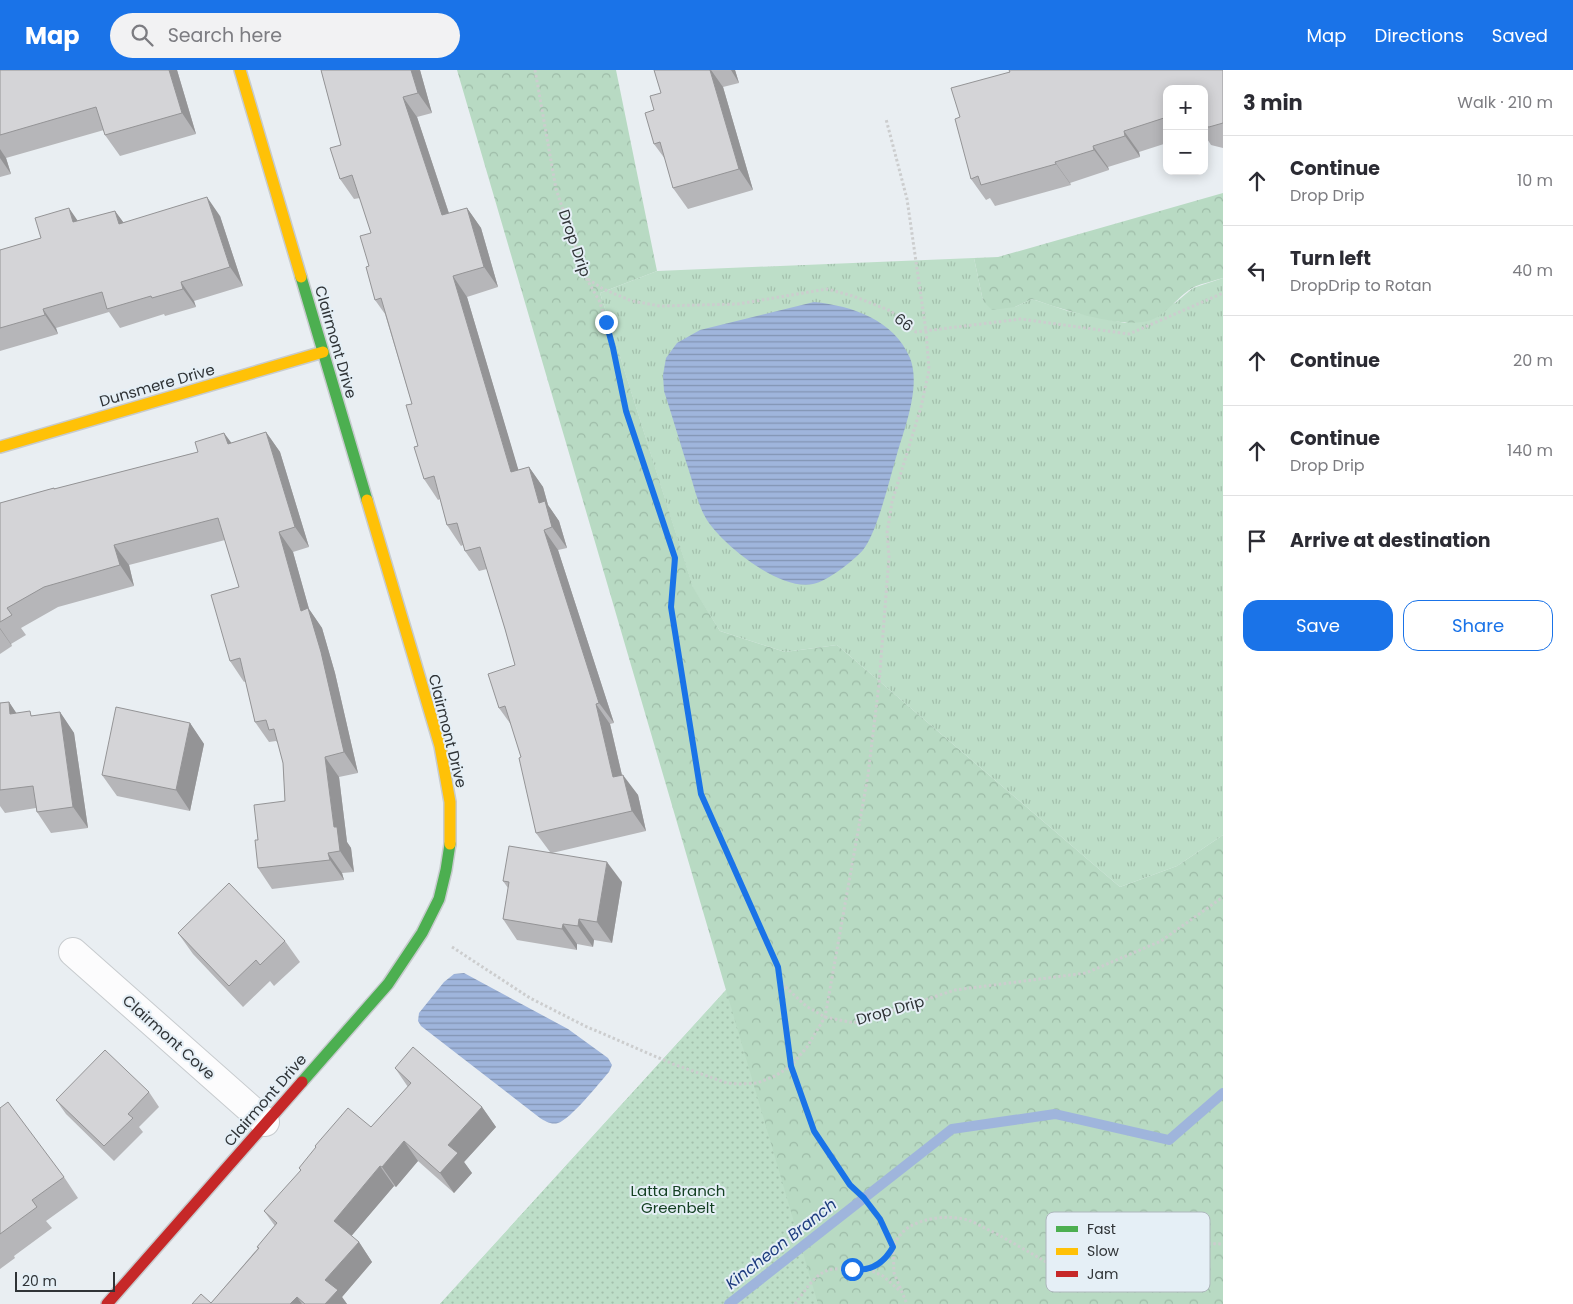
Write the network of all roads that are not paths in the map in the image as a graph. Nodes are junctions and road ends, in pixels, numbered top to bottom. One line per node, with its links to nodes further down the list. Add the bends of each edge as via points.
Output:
1 (240, 70): 2 (street, Clairmont Drive)
2 (323, 352): 3 (street, Dunsmere Drive); 5 (street, Clairmont Drive, via 440,746 451,809 452,836 439,895 428,924 410,954 388,984)
3 (0, 447)
4 (73, 952): 5 (street, Clairmont Cove)
5 (265, 1122): 6 (street, Clairmont Drive)
6 (107, 1304)

